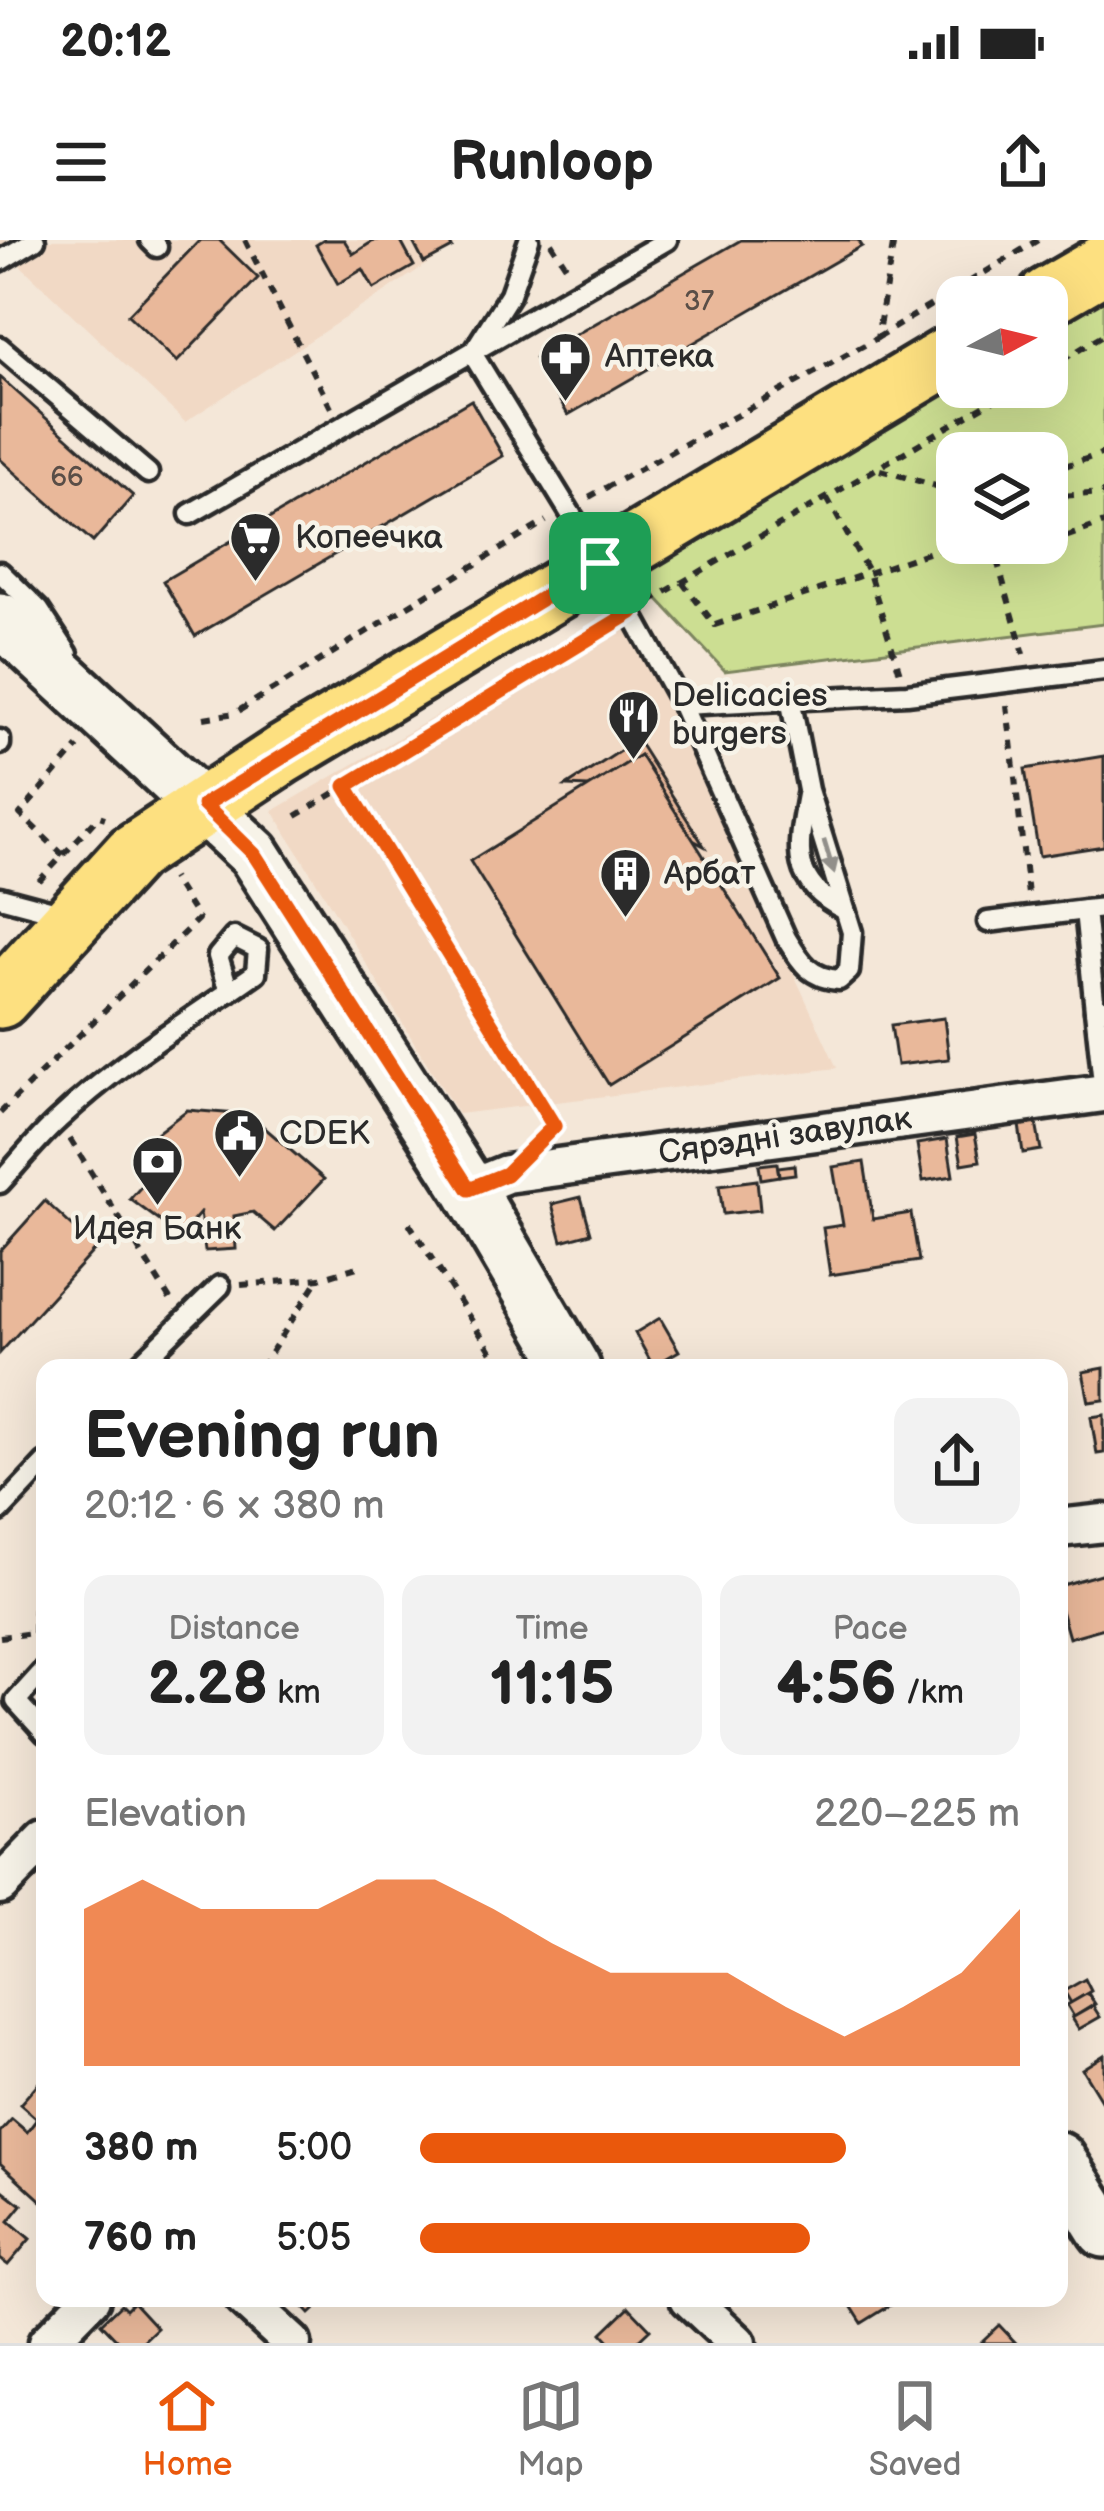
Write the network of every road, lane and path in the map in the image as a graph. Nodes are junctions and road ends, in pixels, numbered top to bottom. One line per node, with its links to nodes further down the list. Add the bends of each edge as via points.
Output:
1 (34, 240): 7 (lane)
2 (245, 240): 18 (path)
3 (529, 240): 14 (lane, via 510,294)
4 (549, 240): 10 (path)
5 (668, 240): 10 (lane)
6 (1038, 240): 12 (path)
7 (0, 261)
8 (1104, 263): 9 (main road)
9 (1068, 284)
10 (581, 290): 14 (lane)
11 (1104, 335): 15 (path)
12 (877, 338)
13 (0, 347): 22 (lane)
14 (472, 353): 18 (lane); 31 (lane)
15 (1068, 356)
16 (936, 363): 31 (main road)
17 (981, 408): 21 (path)
18 (341, 428): 27 (lane)
19 (1104, 453): 20 (path)
20 (1068, 465)
21 (877, 470): 23 (path); 26 (path)
22 (148, 473)
23 (936, 486)
24 (1104, 494): 25 (path)
25 (1068, 495)
26 (827, 498): 34 (path); 35 (path)
27 (190, 514)
28 (1104, 524): 29 (path)
29 (1068, 537)
30 (936, 550): 34 (path)
31 (600, 563): 36 (lane); 47 (main road)
32 (999, 564): 39 (path)
33 (0, 572): 44 (lane, via 39,610)
34 (869, 573): 35 (path, via 715,625); 41 (path)
35 (682, 582): 36 (path)
36 (632, 612): 43 (lane); 45 (path)
37 (0, 619): 44 (main road)
38 (1104, 670): 39 (lane)
39 (1031, 681): 40 (lane)
40 (1005, 683): 41 (lane); 55 (path)
41 (907, 694): 42 (lane)
42 (791, 703): 43 (lane); 46 (lane)
43 (682, 706): 54 (lane, via 786,938 803,967 822,979 849,971)
44 (99, 727): 47 (main road); 50 (path, via 20,814)
45 (346, 786): 48 (path); 64 (path, via 554,1126)
46 (808, 790): 54 (lane, one-way to 54); 54 (lane, via 801,867 820,898)
47 (204, 805): 56 (main road, via 133,853); 64 (main road, via 254,854)
48 (296, 816)
49 (86, 832): 50 (path)
50 (63, 855): 52 (path)
51 (167, 871): 62 (path, via 198,920)
52 (10, 900): 56 (lane)
53 (1095, 909): 55 (lane); 60 (lane)
54 (845, 910)
55 (1031, 916): 57 (lane)
56 (74, 917): 59 (main road)
57 (988, 922)
58 (229, 992): 63 (lane)
59 (0, 999)
60 (1100, 1009): 61 (lane)
61 (1104, 1093): 64 (street, Сярэдні завулак)
62 (0, 1113)
63 (58, 1120): 65 (lane); 70 (path)
64 (487, 1181): 74 (main road)
65 (0, 1183)
66 (409, 1223): 73 (path)
67 (361, 1266): 68 (path)
68 (320, 1278): 69 (path); 72 (path)
69 (220, 1286): 70 (lane)
70 (182, 1319): 71 (lane)
71 (144, 1359)
72 (267, 1359)
73 (496, 1359)
74 (570, 1359)
75 (36, 1471): 76 (lane)
76 (4, 1498)
77 (1104, 1523): 78 (street)
78 (1068, 1527)
79 (36, 1602): 80 (path)
80 (34, 1633): 81 (path); 82 (path)
81 (36, 1635)
82 (0, 1636)
83 (36, 1679): 84 (lane, via 16,1701)
84 (36, 1723)
85 (36, 1848): 86 (street)
86 (0, 1886)
87 (1068, 2173): 88 (main road)
88 (1104, 2231)
89 (82, 2307): 92 (street)
90 (253, 2307): 93 (street)
91 (699, 2307): 94 (street)
92 (47, 2343)
93 (292, 2343)
94 (737, 2343)

